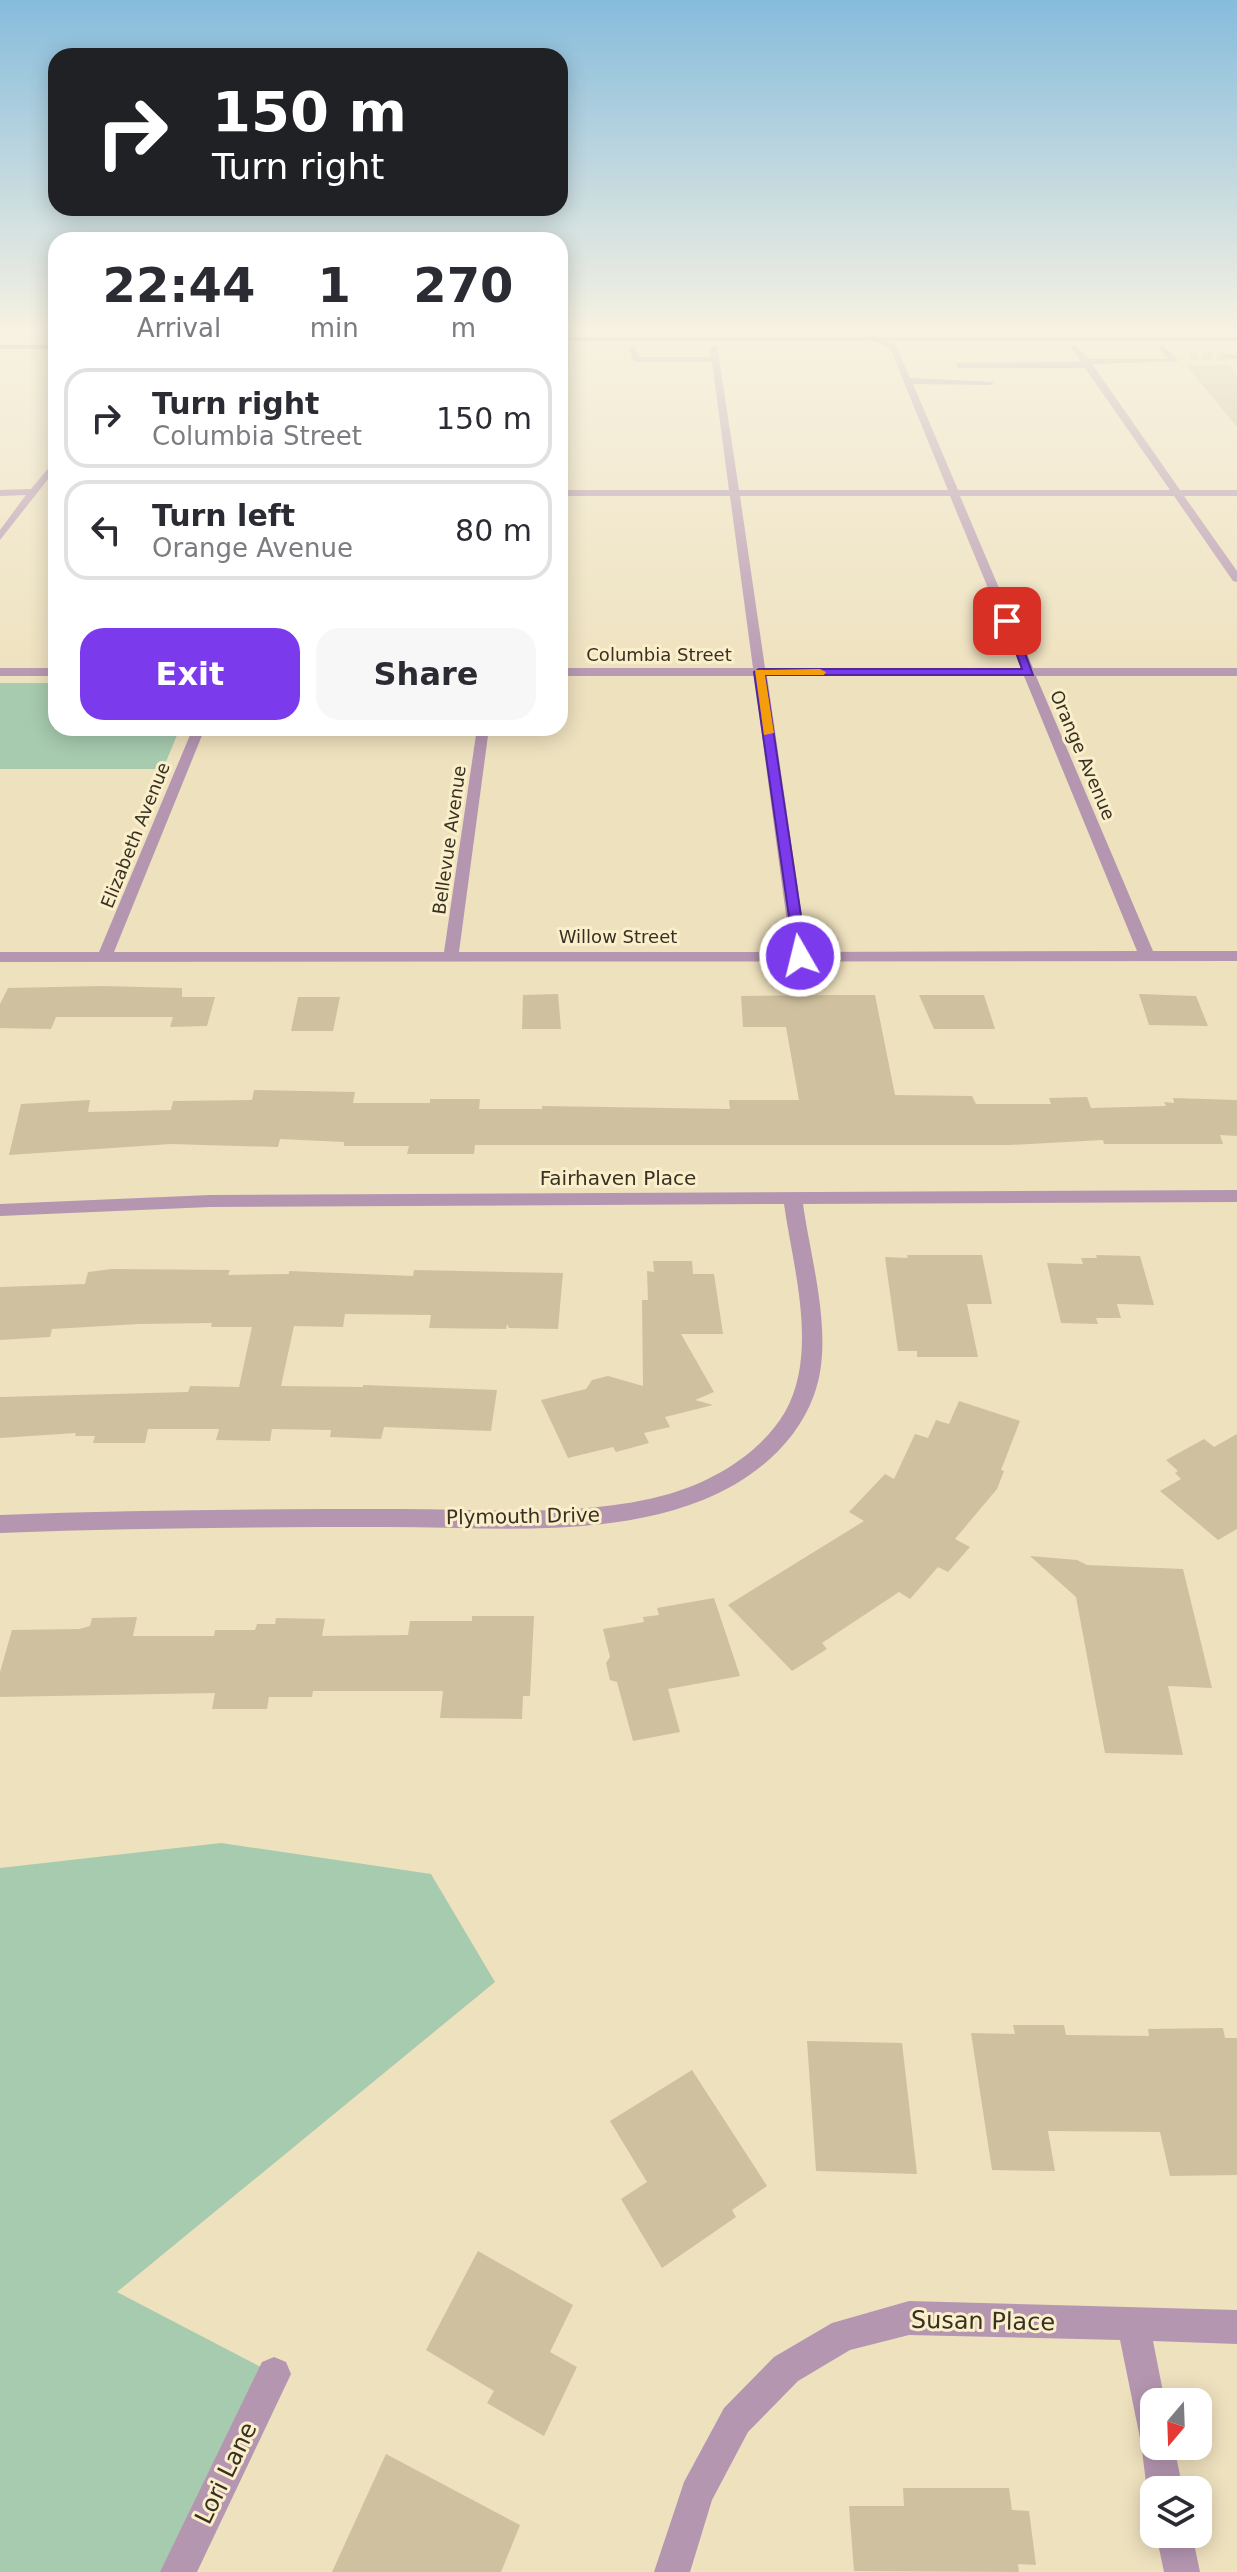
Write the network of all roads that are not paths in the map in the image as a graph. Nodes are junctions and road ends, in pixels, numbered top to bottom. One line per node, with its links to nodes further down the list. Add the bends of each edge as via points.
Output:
1 (728, 449): 8 (street)
2 (936, 449): 9 (street, Orange Avenue)
3 (1146, 449): 10 (street)
4 (48, 472): 5 (street)
5 (33, 492): 6 (street); 12 (street)
6 (0, 493)
7 (568, 493): 8 (street)
8 (734, 493): 9 (street); 17 (street)
9 (954, 493): 10 (street); 18 (street, Orange Avenue)
10 (1177, 493): 11 (street); 13 (street)
11 (1237, 493)
12 (0, 537)
13 (1237, 579)
14 (0, 672): 15 (street)
15 (48, 672)
16 (568, 672): 17 (street, Columbia Street)
17 (759, 672): 18 (street, Columbia Street); 24 (street)
18 (1029, 672): 19 (street, Columbia Street); 25 (street, Orange Avenue)
19 (1237, 672)
20 (196, 736): 22 (street, Elizabeth Avenue)
21 (482, 736): 23 (street, Bellevue Avenue)
22 (105, 956): 23 (street, Willow Street); 27 (street, Willow Street)
23 (451, 956): 24 (street, Willow Street)
24 (800, 956): 25 (street, Willow Street)
25 (1147, 956): 26 (street, Willow Street)
26 (1237, 956)
27 (0, 957)
28 (1237, 1196): 29 (street, Fairhaven Place)
29 (793, 1200): 30 (street, Fairhaven Place, via 210,1201); 31 (street, Plymouth Drive, via 811,1342 802,1400 786,1429 757,1458 721,1482 674,1502 563,1518 154,1518)
30 (0, 1210)
31 (0, 1524)
32 (1133, 2324): 33 (street, Susan Place); 35 (street); 38 (street, Susan Place, via 909,2318 844,2335 786,2369 736,2420 696,2494)
33 (1237, 2327)
34 (274, 2374): 37 (street, Lori Lane)
35 (1145, 2388)
36 (1177, 2548): 39 (street)
37 (178, 2572)
38 (672, 2572)
39 (1182, 2572)

